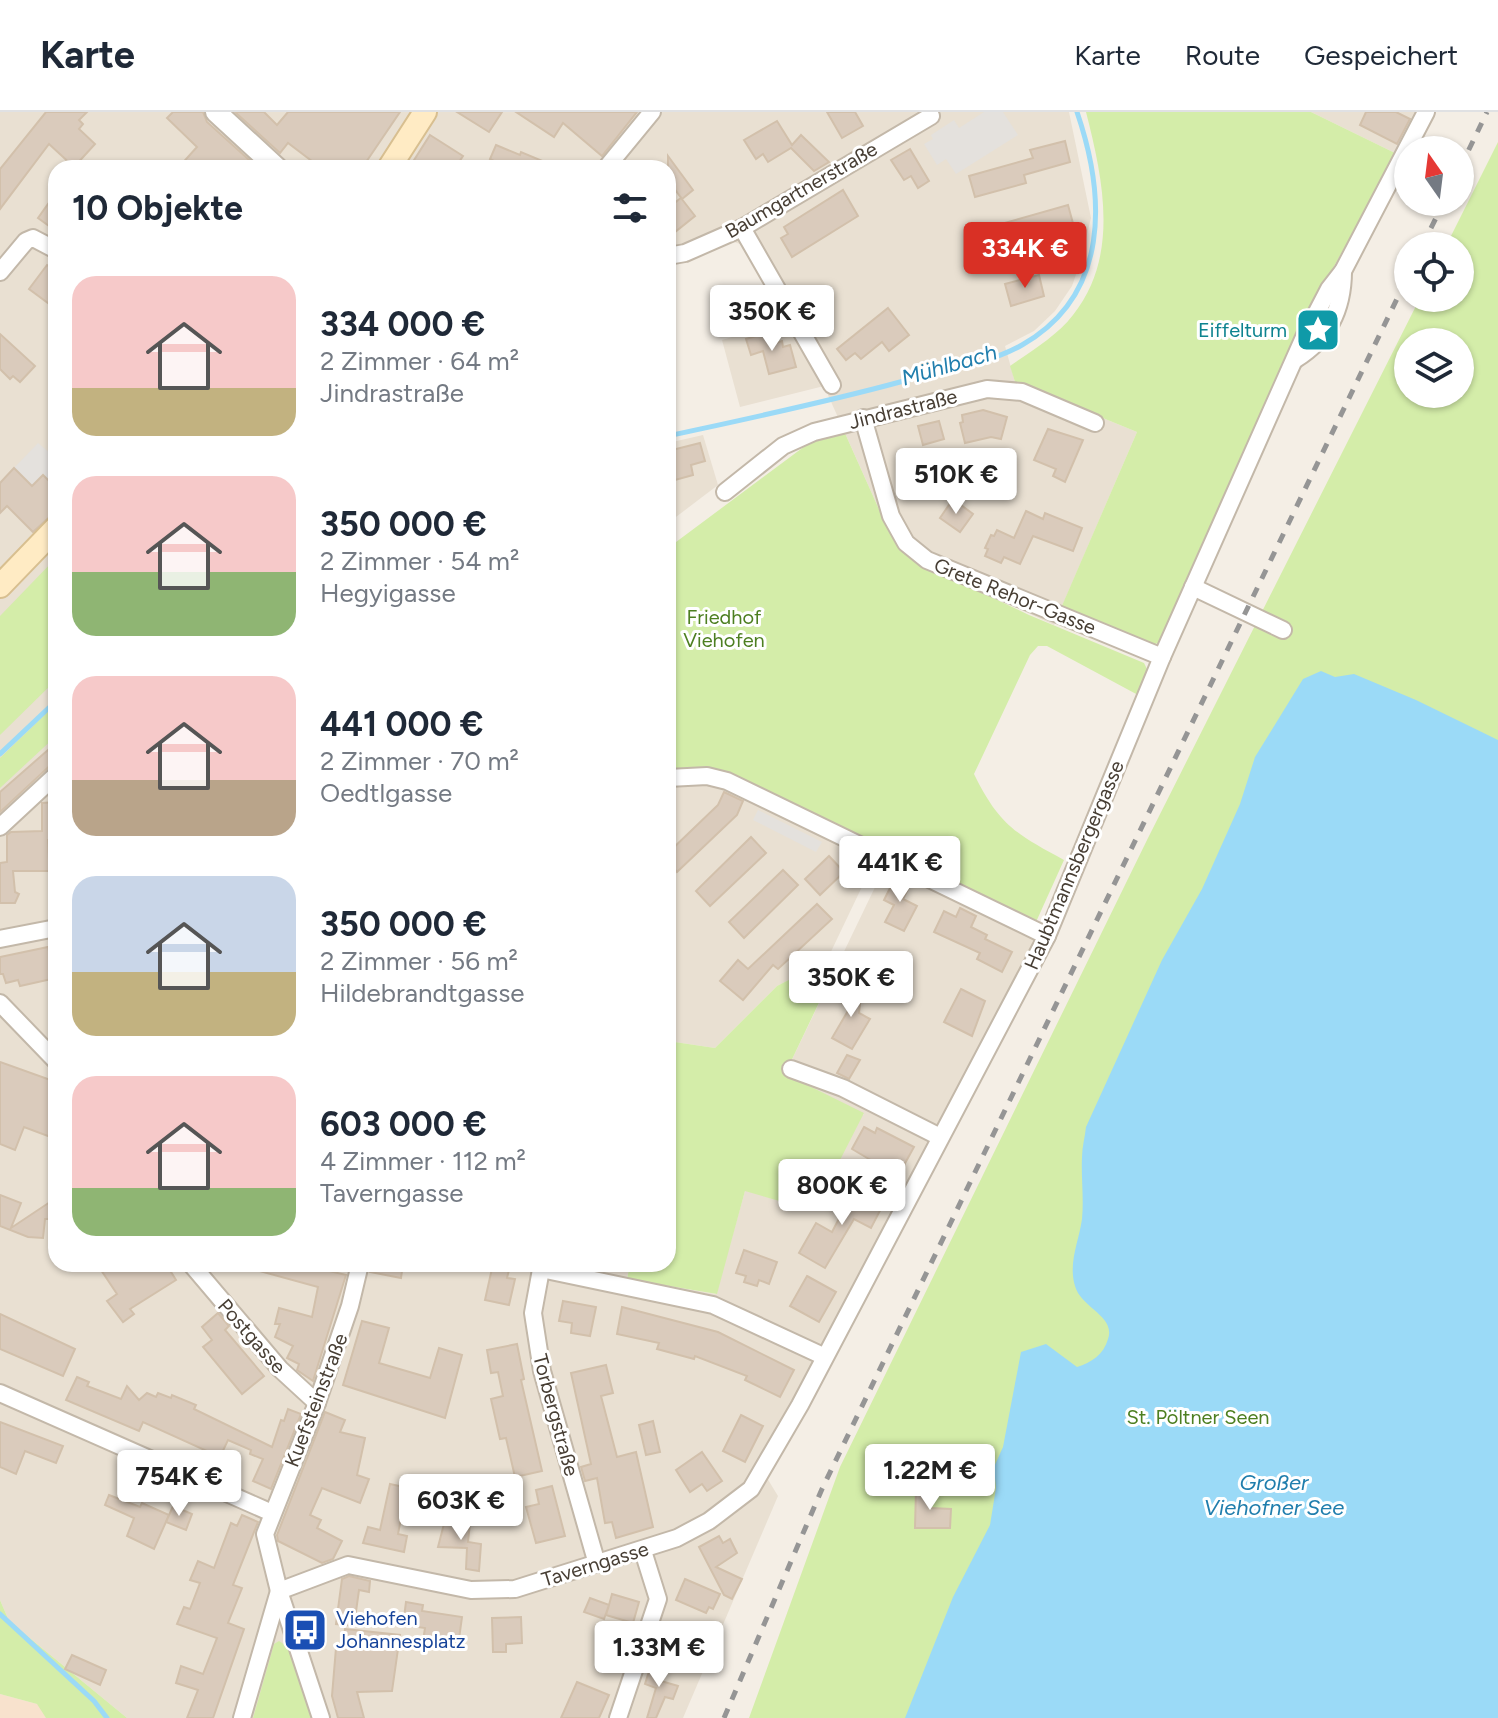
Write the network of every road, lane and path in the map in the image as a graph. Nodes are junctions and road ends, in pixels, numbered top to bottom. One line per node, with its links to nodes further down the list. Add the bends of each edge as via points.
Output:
1 (216, 112): 6 (street)
2 (425, 112): 7 (main road)
3 (652, 112): 8 (street)
4 (1426, 112): 19 (street, Haubtmannsbergergasse, via 1343,271 1343,293 1330,326 1315,347 1296,359)
5 (931, 116): 9 (street, Baumgartnerstraße)
6 (268, 160)
7 (394, 160)
8 (613, 160)
9 (742, 228): 11 (street, Baumgartnerstraße); 13 (street)
10 (48, 246): 12 (street, via 33,238 26,241)
11 (676, 255)
12 (0, 272)
13 (832, 385)
14 (863, 418): 15 (street, Jindrastraße, via 987,389 1022,392); 16 (street, Jindrastraße, via 783,446); 21 (street, Grete Rehor-Gasse, via 891,516 906,543 927,560)
15 (1095, 423)
16 (725, 492)
17 (48, 536): 18 (main road)
18 (0, 586)
19 (1193, 587): 20 (street); 21 (street, Haubtmannsbergergasse)
20 (1283, 630)
21 (1162, 657): 26 (street, Haubtmannsbergergasse)
22 (676, 778): 26 (street, via 727,781)
23 (48, 782): 24 (street)
24 (0, 827)
25 (48, 930): 27 (street)
26 (1047, 936): 31 (street, Haubtmannsbergergasse)
27 (0, 939)
28 (0, 1003): 29 (street)
29 (48, 1053)
30 (791, 1069): 31 (street, via 843,1088)
31 (940, 1137): 36 (street, Haubtmannsbergergasse)
32 (198, 1272): 38 (street, Postgasse, via 280,1369)
33 (358, 1272): 38 (street, Kuefsteinstraße)
34 (540, 1272): 41 (street, Torbergstraße, via 533,1313 542,1371)
35 (564, 1272): 36 (street, via 713,1305)
36 (823, 1356): 40 (street, Taverngasse, via 751,1489 709,1521)
37 (0, 1393): 39 (street)
38 (317, 1403): 39 (street, Kuefsteinstraße)
39 (272, 1513): 42 (street, Kuefsteinstraße, via 265,1538)
40 (643, 1551): 41 (street, Taverngasse); 45 (street, via 658,1599)
41 (597, 1564): 42 (street, Taverngasse, via 515,1589 471,1590 348,1565)
42 (279, 1591): 43 (street); 44 (street, Kuefsteinstraße)
43 (242, 1718)
44 (321, 1718)
45 (618, 1718)

